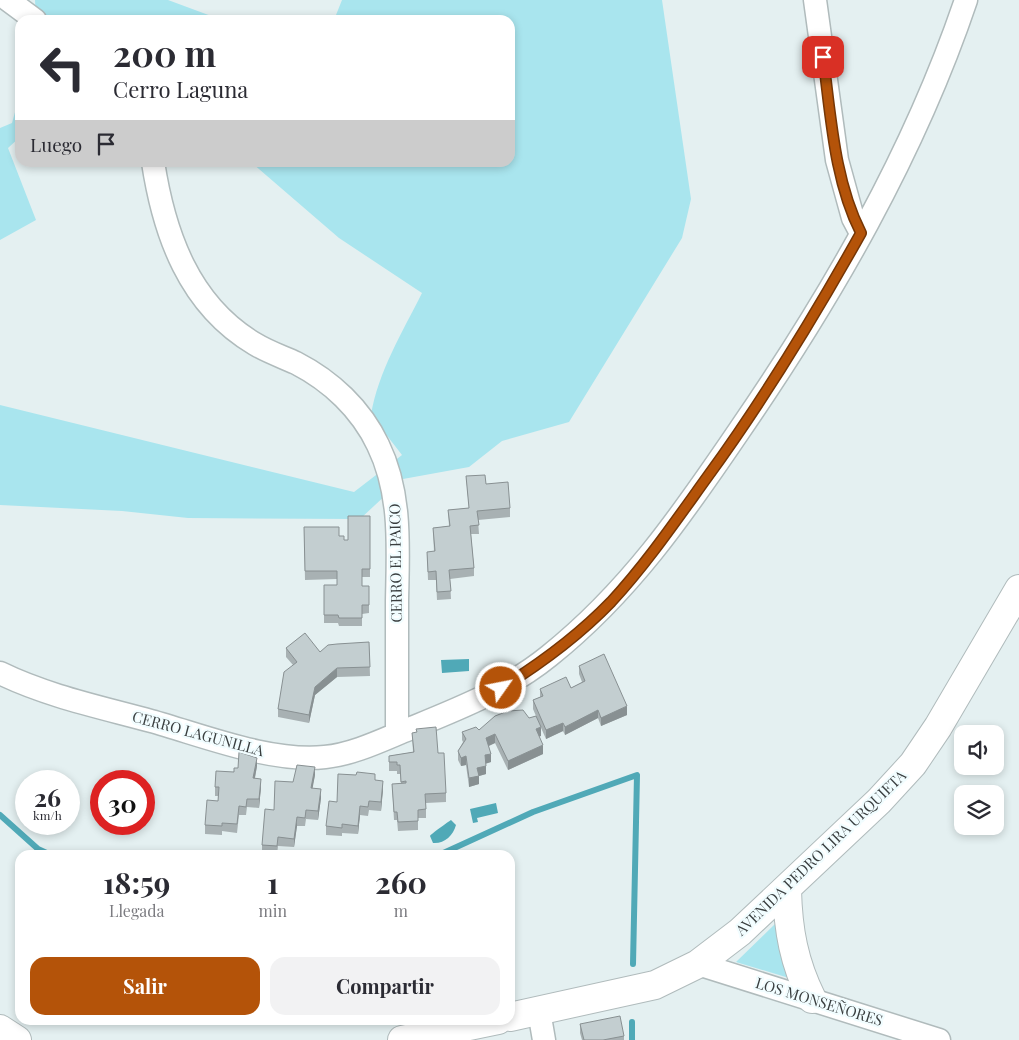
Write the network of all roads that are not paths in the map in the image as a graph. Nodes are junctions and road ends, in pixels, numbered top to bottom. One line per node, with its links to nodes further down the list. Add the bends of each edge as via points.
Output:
1 (8, 0): 4 (street)
2 (815, 0): 6 (street, via 837,160 853,218)
3 (966, 0): 6 (street, CERRO LAGUNILLA, via 923,110)
4 (28, 15)
5 (154, 167): 9 (street, CERRO EL PAICO, via 167,230 198,292 255,344 313,373 340,393 369,428 385,459 398,530)
6 (861, 233): 9 (street, CERRO LAGUNILLA, via 744,425 658,545 610,603 548,657 501,688)
7 (1019, 589): 10 (main road, AVENIDA PEDRO LIRA URQUIETA, via 913,764)
8 (0, 673): 9 (street, CERRO LAGUNILLA, via 51,693 284,756 338,755)
9 (397, 733)
10 (787, 890): 11 (main road, AVENIDA PEDRO LIRA URQUIETA); 12 (main road, via 792,948)
11 (698, 964): 12 (street, LOS MONSEÑORES); 13 (main road, AVENIDA PEDRO LIRA URQUIETA, via 655,986)
12 (812, 999): 21 (street, LOS MONSEÑORES)
13 (539, 1011): 14 (main road, AVENIDA PEDRO LIRA URQUIETA); 20 (street)
14 (515, 1016)
15 (478, 1025): 17 (main road)
16 (0, 1029): 18 (main road)
17 (431, 1037): 19 (main road)
18 (18, 1040)
19 (402, 1040)
20 (544, 1040)
21 (939, 1040)

